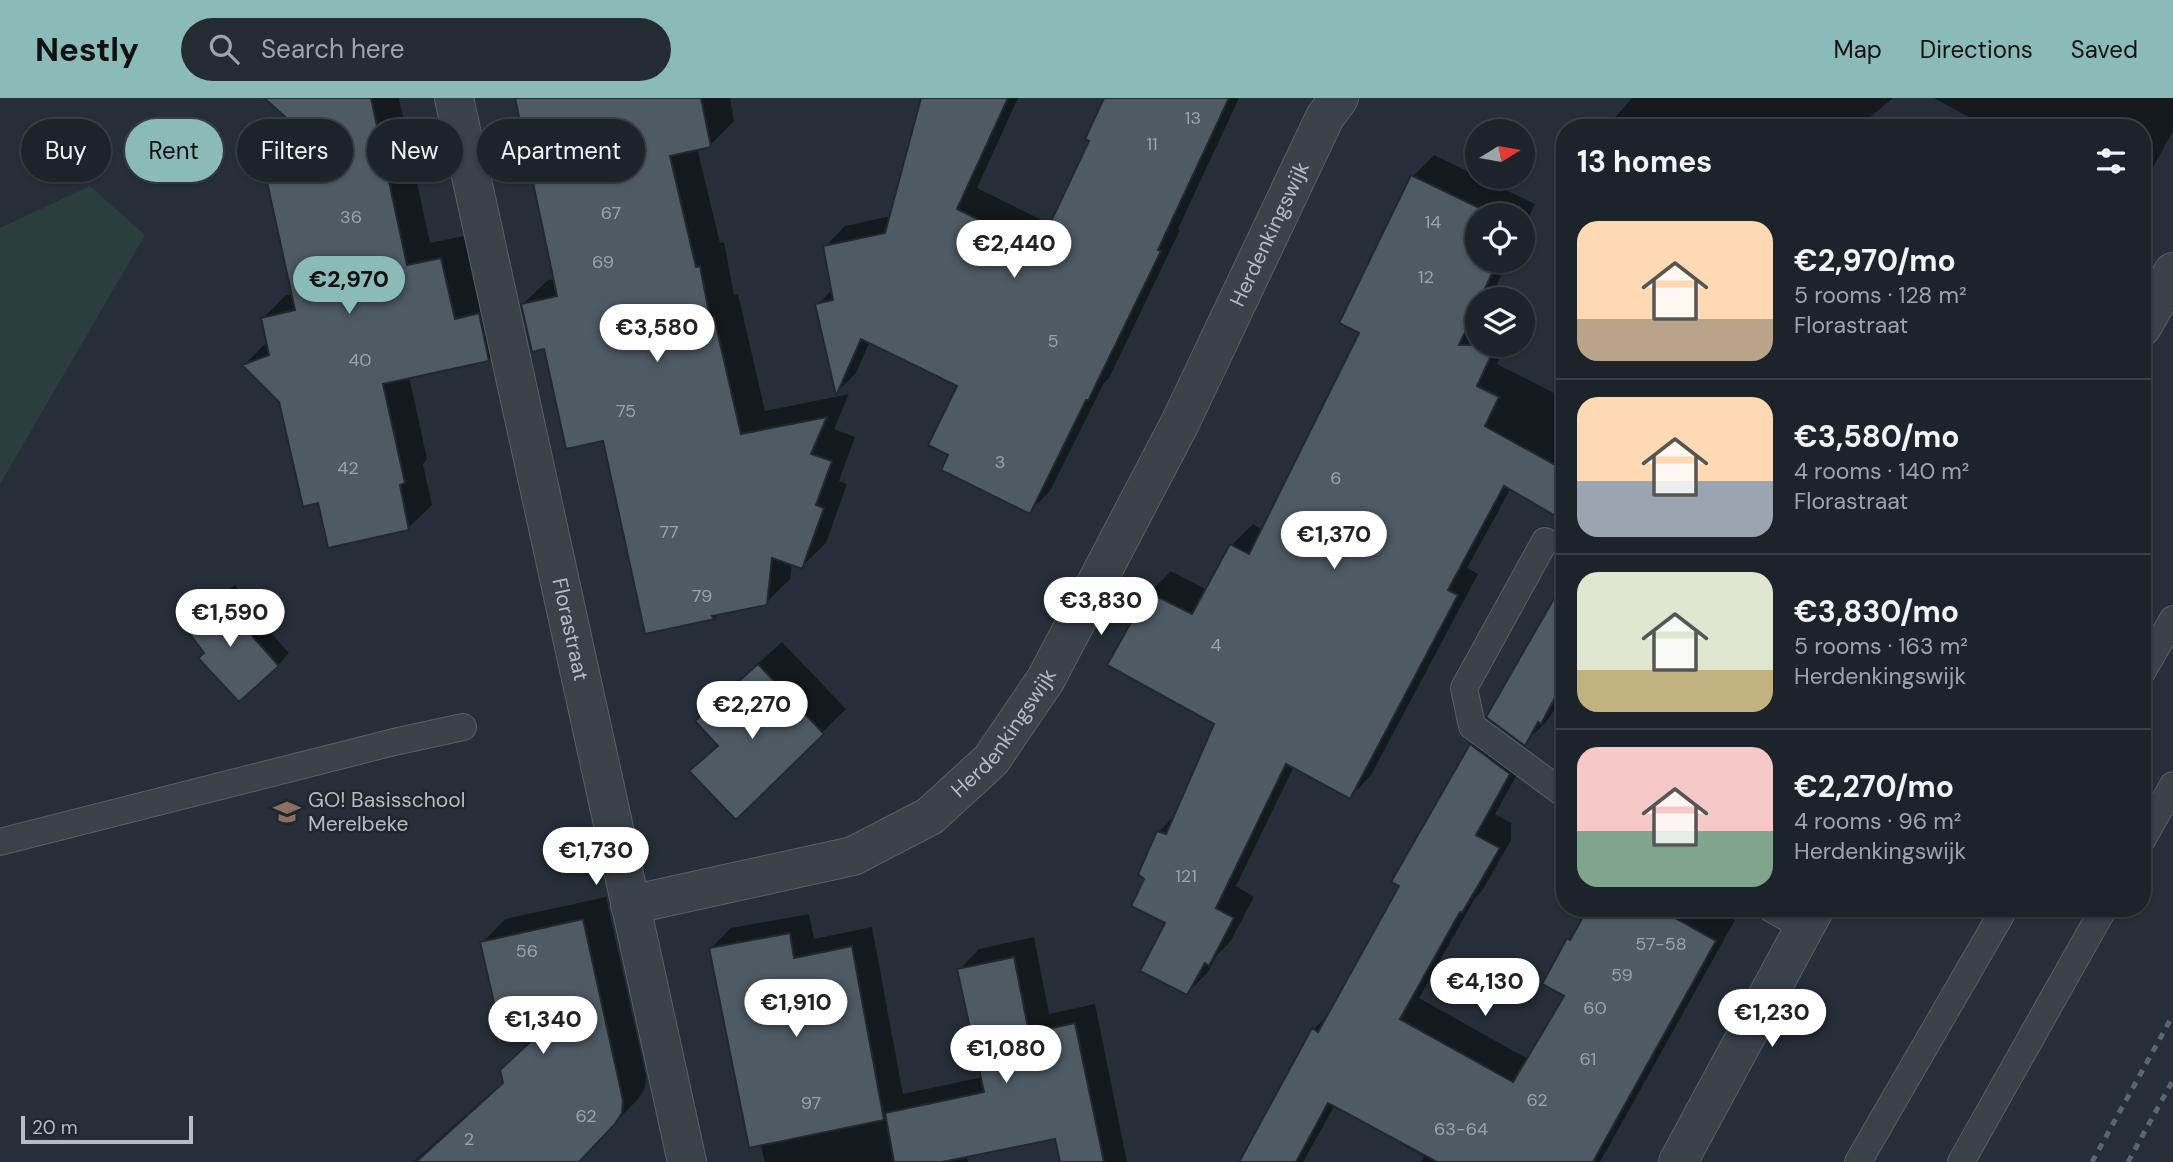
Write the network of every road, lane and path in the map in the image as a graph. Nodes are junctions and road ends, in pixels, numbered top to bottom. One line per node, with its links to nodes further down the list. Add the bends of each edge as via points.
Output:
1 (454, 98): 13 (street, Florastraat)
2 (1339, 98): 13 (street, Herdenkingswijk, via 1325,117 1180,423 1046,679 991,760 930,816 853,856)
3 (2173, 272): 4 (street)
4 (2151, 311)
5 (1545, 541): 10 (lane, via 1464,688 1472,726)
6 (2173, 619): 7 (lane)
7 (2151, 657)
8 (463, 726): 12 (lane)
9 (2173, 785): 11 (lane)
10 (1556, 788)
11 (2151, 824)
12 (0, 842)
13 (630, 905): 17 (street, Florastraat)
14 (2000, 917): 19 (lane)
15 (2099, 917): 20 (lane)
16 (1810, 918): 18 (street)
17 (687, 1162)
18 (1678, 1162)
19 (1858, 1162)
20 (1961, 1162)

